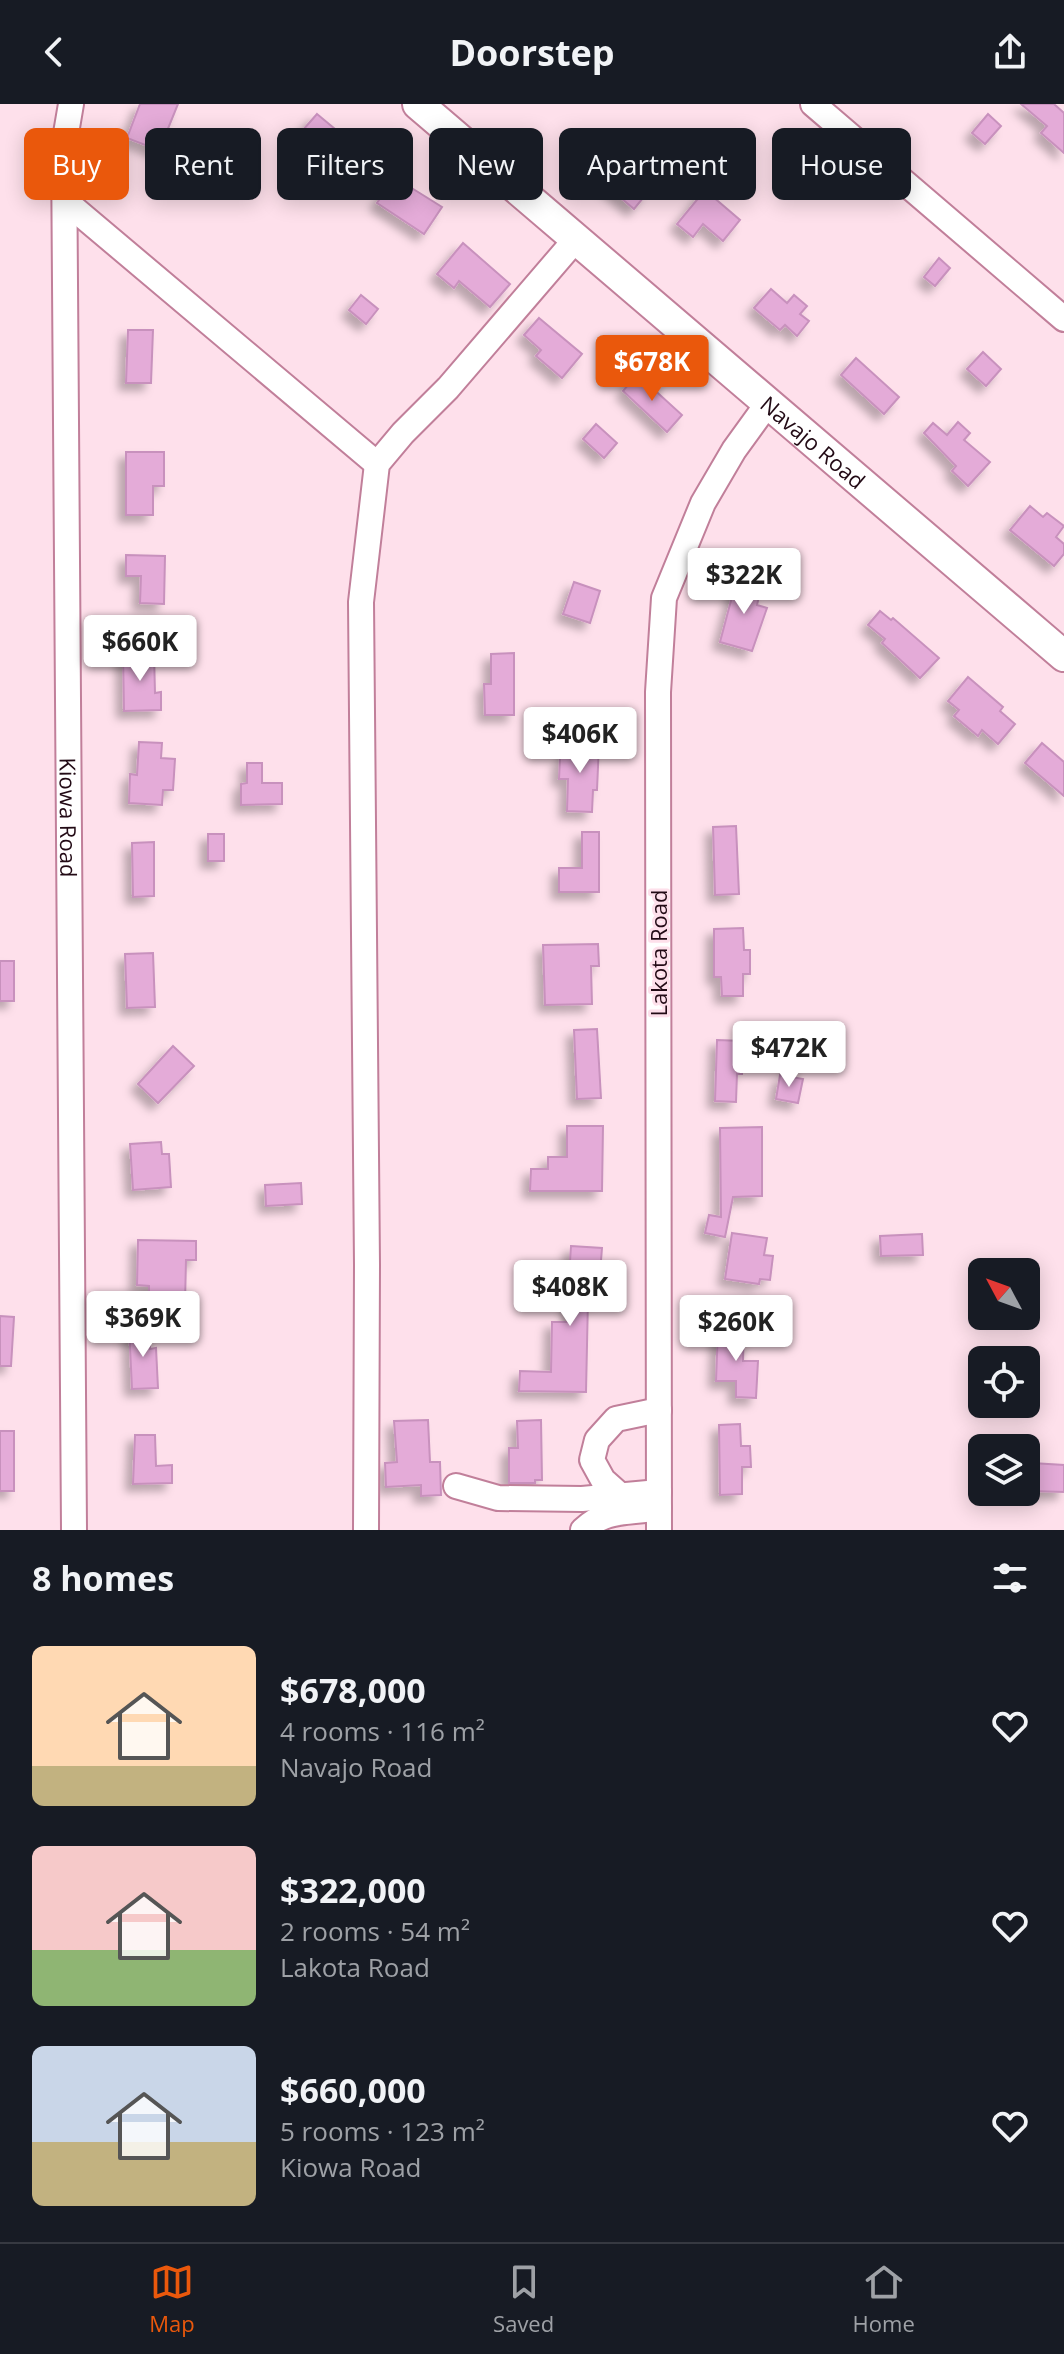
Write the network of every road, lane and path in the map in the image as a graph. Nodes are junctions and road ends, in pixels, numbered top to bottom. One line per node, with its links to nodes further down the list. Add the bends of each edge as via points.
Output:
1 (71, 104): 4 (street, Kiowa Road, via 64,145)
2 (418, 104): 5 (main road, Navajo Road)
3 (813, 104): 6 (street)
4 (65, 201): 8 (street); 14 (street, Kiowa Road)
5 (576, 239): 7 (main road, Navajo Road); 8 (street)
6 (1064, 319)
7 (768, 403): 9 (main road, Navajo Road); 10 (street, Lakota Road, via 703,503 664,598 658,692)
8 (377, 464): 15 (street, via 361,602)
9 (1064, 656)
10 (659, 1410): 12 (street, via 616,1419 597,1440 592,1460); 13 (street, Lakota Road)
11 (456, 1486): 12 (street, via 498,1498)
12 (621, 1496): 13 (street)
13 (659, 1510): 16 (street, via 609,1513)
14 (74, 1530)
15 (366, 1530)
16 (583, 1530)

